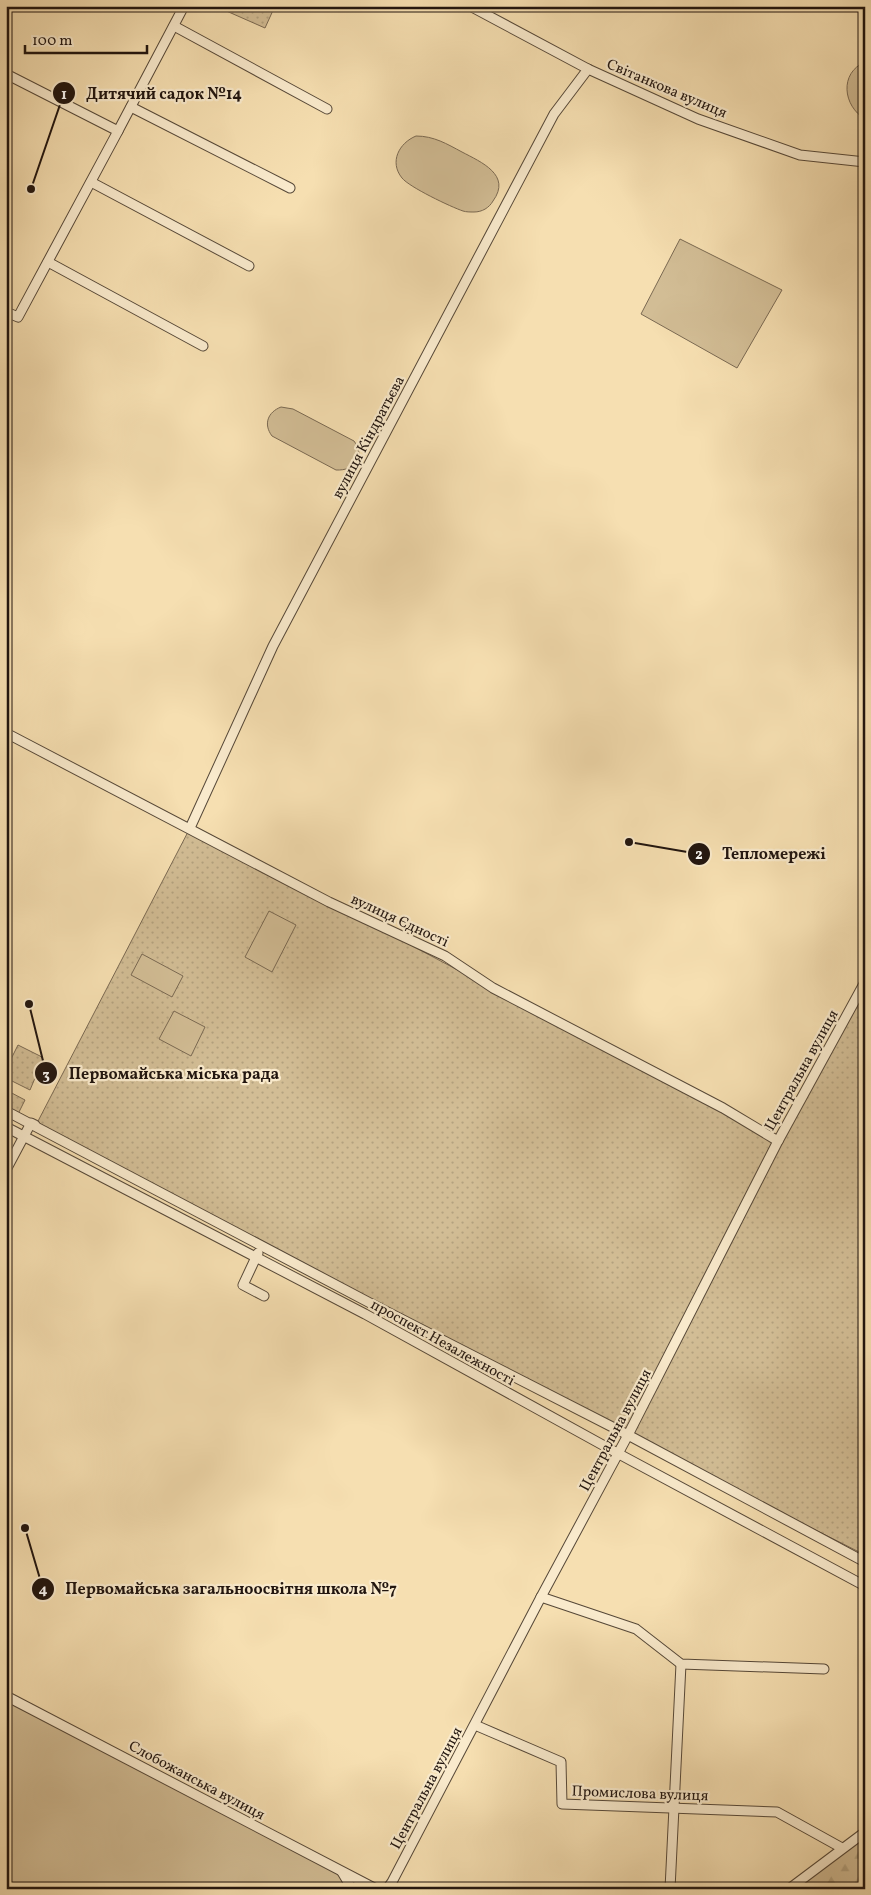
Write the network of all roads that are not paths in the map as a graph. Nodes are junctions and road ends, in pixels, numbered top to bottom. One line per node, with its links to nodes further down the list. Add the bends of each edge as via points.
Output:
1 (184, 6): 3 (street)
2 (470, 6): 4 (street, Світанкова вулиця)
3 (174, 26): 6 (street); 7 (street)
4 (588, 69): 9 (street, Світанкова вулиця, via 698,119 800,155); 17 (street, вулиця Кіндратьєва, via 554,114 286,622)
5 (6, 74): 8 (street)
6 (131, 107): 8 (street); 11 (street)
7 (327, 109)
8 (118, 131): 10 (street)
9 (865, 162)
10 (91, 182): 12 (street); 13 (street)
11 (290, 188)
12 (48, 262): 14 (street, via 18,317); 15 (street)
13 (249, 266)
14 (6, 312)
15 (203, 346)
16 (6, 733): 17 (street, вулиця Єдності)
17 (190, 828): 23 (street, вулиця Єдності, via 329,902 445,956 493,988 723,1108)
18 (865, 982): 23 (street, Центральна вулиця)
19 (6, 1110): 20 (street, проспект Незалежності)
20 (33, 1124): 22 (street); 25 (street, проспект Незалежності)
21 (6, 1127): 22 (street, проспект Незалежності)
22 (24, 1136): 24 (street); 26 (street, проспект Незалежності)
23 (778, 1141): 28 (street, Центральна вулиця)
24 (6, 1170)
25 (262, 1246): 26 (street); 28 (street, проспект Незалежності)
26 (256, 1258): 27 (street, via 242,1285); 29 (street, проспект Незалежності, via 365,1314)
27 (264, 1296)
28 (628, 1435): 29 (street, Центральна вулиця); 30 (street, проспект Незалежності)
29 (619, 1454): 31 (street, проспект Незалежності); 32 (street, Центральна вулиця)
30 (865, 1562)
31 (865, 1586)
32 (541, 1597): 33 (street, via 636,1629); 36 (street, Центральна вулиця)
33 (680, 1664): 34 (street); 37 (street)
34 (824, 1669)
35 (6, 1696): 40 (street, Слобожанська вулиця)
36 (475, 1725): 37 (street, Промислова вулиця, via 561,1762 562,1804); 43 (street, Центральна вулиця)
37 (673, 1808): 39 (street, Промислова вулиця, via 777,1812); 44 (street)
38 (865, 1832): 39 (street)
39 (842, 1848): 45 (street)
40 (342, 1871): 41 (street); 42 (street, Слобожанська вулиця)
41 (352, 1889)
42 (376, 1889)
43 (387, 1889)
44 (670, 1889)
45 (788, 1889)

